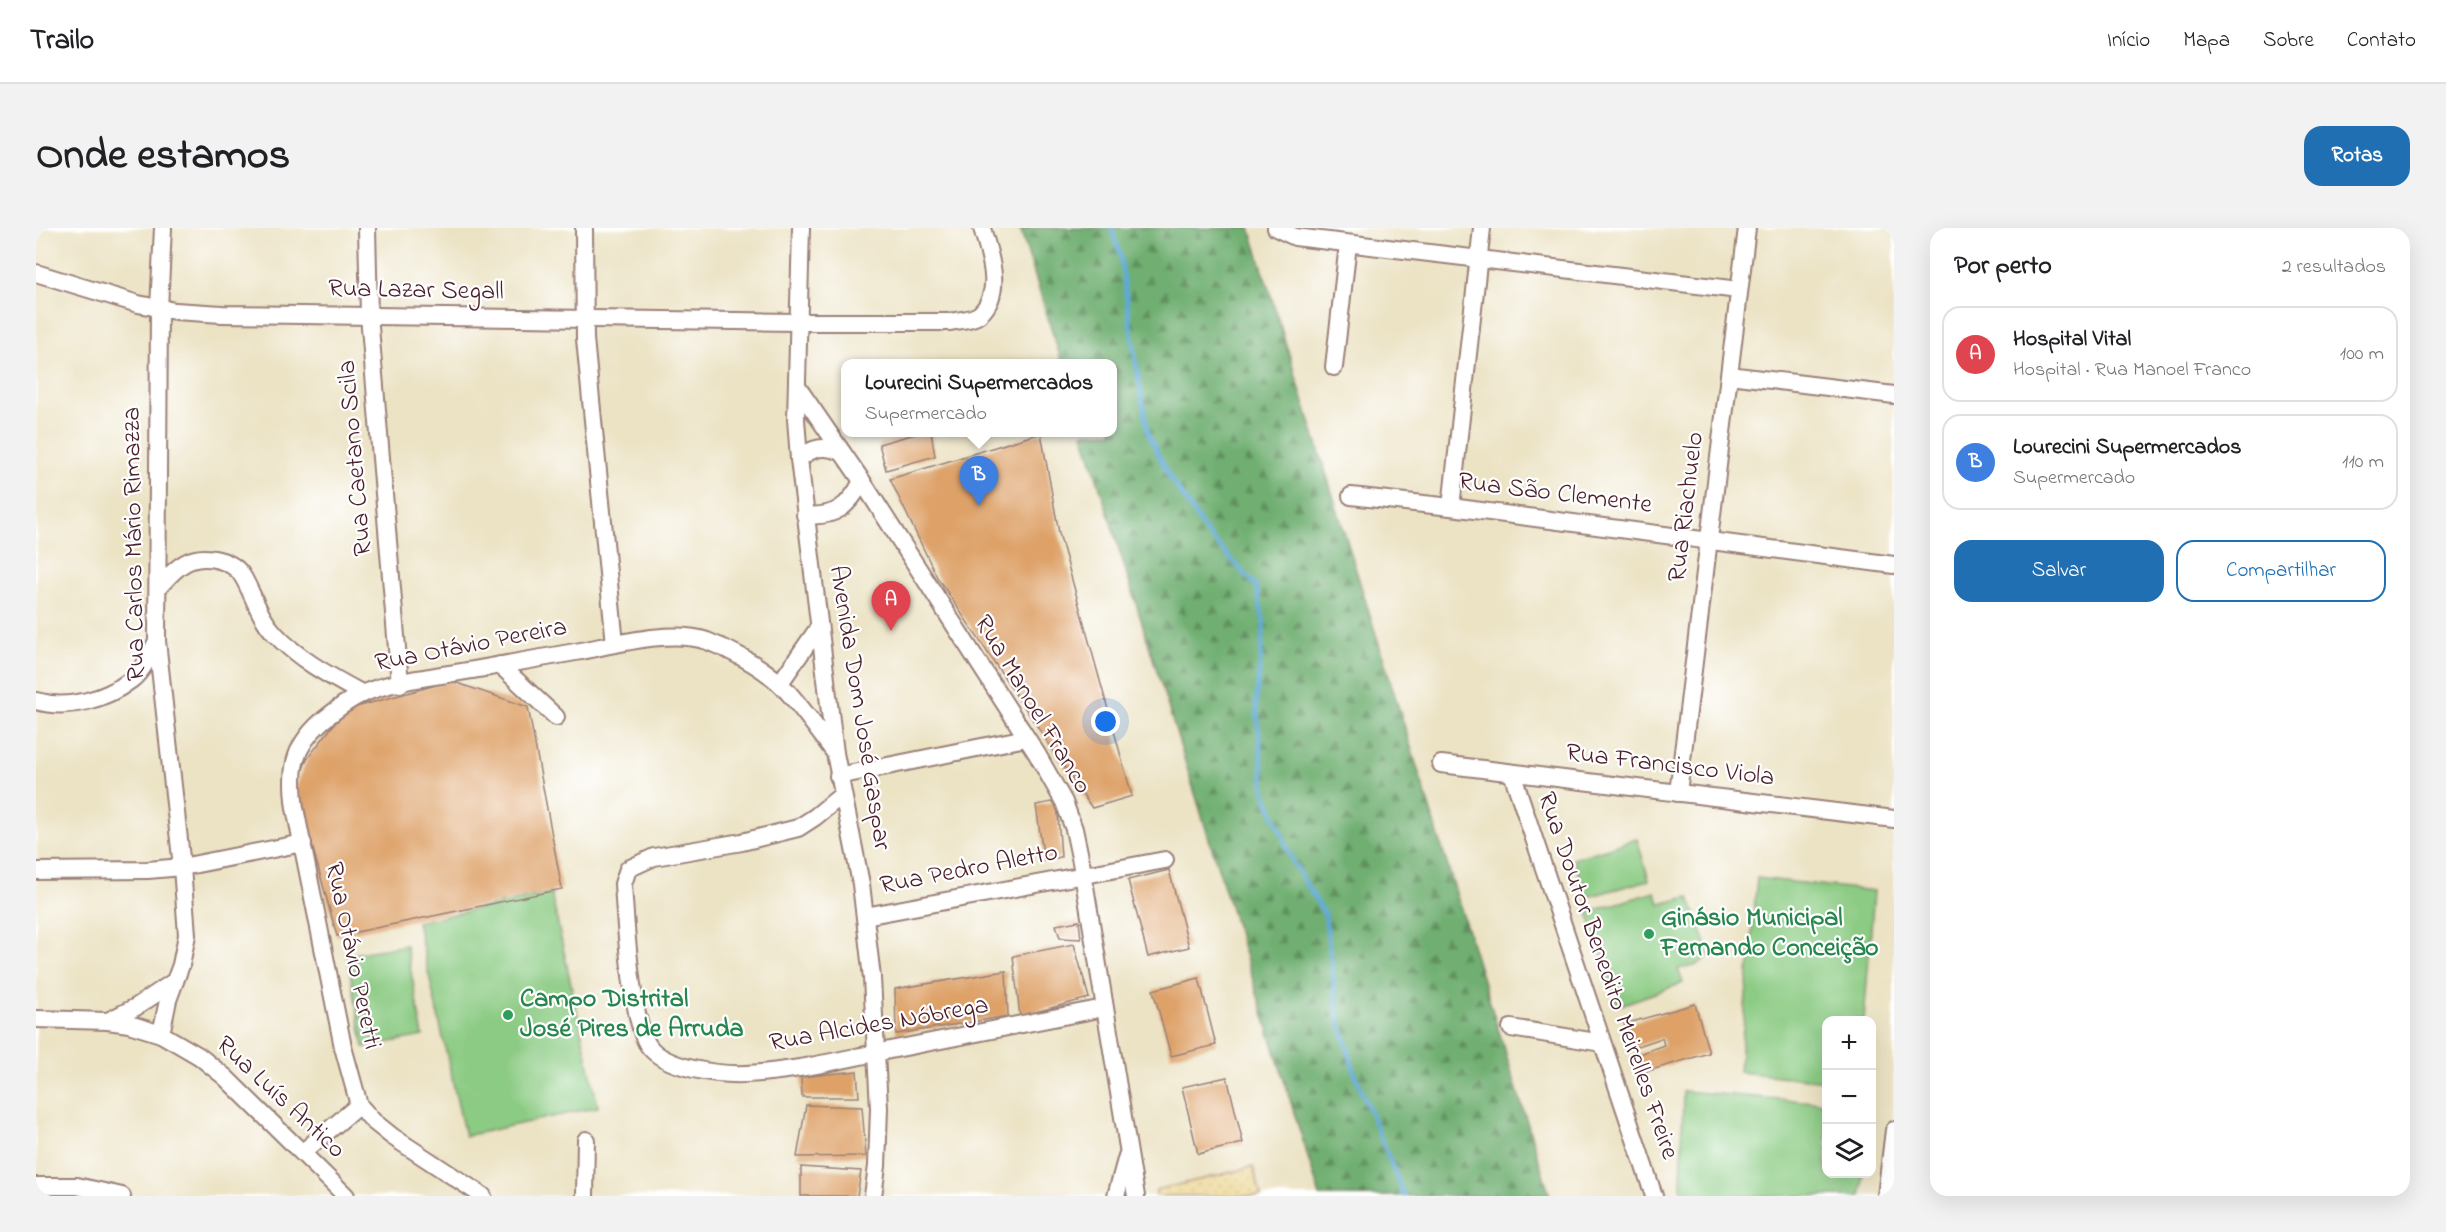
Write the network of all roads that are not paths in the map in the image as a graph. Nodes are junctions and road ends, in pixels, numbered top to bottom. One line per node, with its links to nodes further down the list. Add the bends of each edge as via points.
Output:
1 (163, 228): 13 (street, Rua Carlos Mário Rimazza)
2 (367, 228): 14 (street, Rua Caetano Scila)
3 (584, 228): 15 (street)
4 (801, 228): 16 (street, Avenida Dom José Gaspar)
5 (982, 228): 16 (street, Rua Lazar Segall, via 993,284 980,314 950,322)
6 (1276, 228): 9 (street, via 1295,237)
7 (1482, 228): 10 (street)
8 (1747, 228): 12 (street, Rua Riachuelo)
9 (1348, 244): 10 (street); 17 (street)
10 (1479, 259): 12 (street); 25 (street)
11 (36, 273): 13 (street, Rua Lazar Segall)
12 (1739, 290): 18 (street, Rua Riachuelo)
13 (159, 308): 14 (street, Rua Lazar Segall, via 222,314); 29 (street, Rua Carlos Mário Rimazza)
14 (369, 315): 15 (street, Rua Lazar Segall); 35 (street, Rua Caetano Scila)
15 (584, 318): 16 (street, Rua Lazar Segall); 32 (street)
16 (800, 322): 19 (street, Avenida Dom José Gaspar)
17 (1334, 367)
18 (1729, 375): 20 (street); 27 (street, Rua Riachuelo)
19 (798, 388): 21 (street, Rua Manoel Franco); 22 (street, Avenida Dom José Gaspar)
20 (1894, 395)
21 (841, 452): 22 (street, via 819,447); 23 (street, Rua Manoel Franco)
22 (798, 459): 26 (street, Avenida Dom José Gaspar)
23 (862, 481): 26 (street, via 853,498 841,508 825,515); 39 (street, Rua Manoel Franco)
24 (1351, 495): 25 (street, Rua São Clemente)
25 (1451, 507): 27 (street, Rua São Clemente)
26 (805, 514): 30 (street, Avenida Dom José Gaspar)
27 (1708, 540): 28 (street, Rua São Clemente); 44 (street, Rua Riachuelo)
28 (1894, 565)
29 (158, 588): 31 (street, Rua Carlos Mário Rimazza); 36 (street, Rua Otávio Pereira, via 187,561 203,558 231,565 242,574 259,612 279,638 331,677)
30 (819, 627): 34 (street); 40 (street, Avenida Dom José Gaspar)
31 (158, 641): 37 (street, via 132,680 110,692 70,705); 49 (street, Rua Carlos Mário Rimazza)
32 (615, 644): 33 (street, Rua Otávio Pereira); 34 (street, Rua Otávio Pereira, via 682,637 706,641)
33 (500, 665): 35 (street, Rua Otávio Pereira); 38 (street)
34 (780, 683): 40 (street, Rua Otávio Pereira)
35 (400, 684): 36 (street, Rua Otávio Pereira)
36 (363, 694): 47 (street, Rua Otávio Peretti, via 319,724 295,757 291,778)
37 (36, 701)
38 (556, 717)
39 (1026, 738): 43 (street); 51 (street, Rua Manoel Franco, via 1064,802)
40 (835, 753): 43 (street, Avenida Dom José Gaspar)
41 (1441, 764): 42 (street, Rua Francisco Viola)
42 (1512, 773): 44 (street, Rua Francisco Viola); 59 (street, Rua Doutor Benedito Meirelles Freire)
43 (838, 776): 45 (street, Avenida Dom José Gaspar)
44 (1678, 793): 46 (street, Rua Francisco Viola)
45 (842, 795): 52 (street, Avenida Dom José Gaspar); 60 (street, Rua Alcides Nóbrega, via 798,828 654,857 628,869 623,884 637,1020 648,1046 664,1058 709,1072 745,1074 805,1068)
46 (1894, 819)
47 (303, 843): 49 (street); 61 (street, Rua Otávio Peretti, via 343,1047)
48 (1165, 860): 51 (street, Rua Pedro Aletto)
49 (182, 867): 50 (street); 53 (street, Rua Carlos Mário Rimazza, via 187,935)
50 (36, 871)
51 (1083, 875): 52 (street, Rua Pedro Aletto); 54 (street, Rua Manoel Franco)
52 (865, 916): 60 (street, Avenida Dom José Gaspar, via 873,978)
53 (175, 981): 56 (street); 58 (street, Rua Carlos Mário Rimazza)
54 (1104, 1008): 60 (street, Rua Alcides Nóbrega); 65 (street, Rua Manoel Franco)
55 (36, 1019): 56 (street, Rua Luís Antico)
56 (108, 1021): 58 (street, Rua Luís Antico)
57 (1511, 1028): 59 (street)
58 (161, 1034): 64 (street, Rua Luís Antico, via 199,1056)
59 (1602, 1043): 76 (street, Rua Doutor Benedito Meirelles Freire)
60 (876, 1053): 73 (street, Avenida Dom José Gaspar, via 878,1166)
61 (359, 1105): 64 (street); 71 (street, Rua Otávio Peretti, via 393,1137)
62 (1894, 1130): 77 (street)
63 (586, 1140): 72 (street)
64 (303, 1152): 70 (street, Rua Luís Antico)
65 (1128, 1152): 74 (street); 75 (street, Rua Manoel Franco)
66 (36, 1186): 67 (street)
67 (79, 1191): 68 (street)
68 (104, 1193): 69 (street)
69 (122, 1196)
70 (346, 1196)
71 (483, 1196)
72 (585, 1196)
73 (873, 1196)
74 (1116, 1196)
75 (1136, 1196)
76 (1654, 1196)
77 (1886, 1196)

